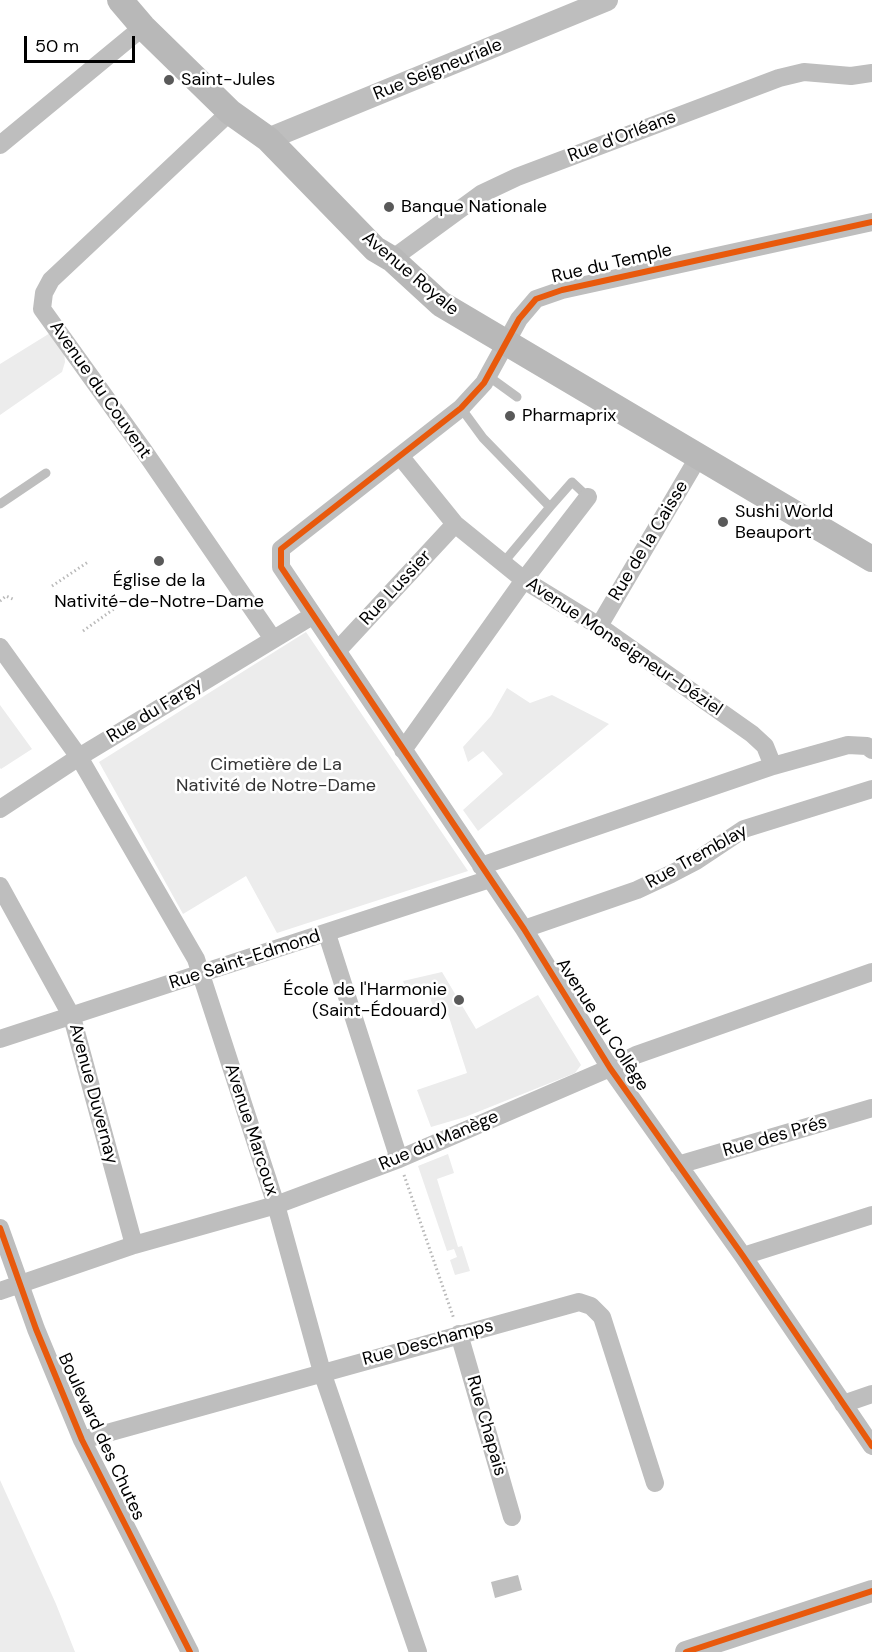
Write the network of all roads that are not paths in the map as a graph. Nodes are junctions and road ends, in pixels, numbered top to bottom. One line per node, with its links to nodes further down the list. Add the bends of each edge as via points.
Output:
1 (120, 0): 3 (main road, Avenue Royale)
2 (608, 0): 6 (street, Rue Seigneuriale)
3 (143, 27): 5 (main road, Avenue Royale); 7 (street)
4 (872, 73): 9 (street, Rue d'Orléans, via 851,76 804,72 779,78 517,177 481,194)
5 (230, 112): 6 (main road, Avenue Royale); 27 (street, Avenue du Couvent, via 51,280 42,309)
6 (268, 139): 9 (main road, Avenue Royale, via 375,249)
7 (0, 145)
8 (872, 222): 10 (street, Rue du Temple, via 562,290 536,299)
9 (392, 259): 10 (main road, Avenue Royale, via 441,304)
10 (505, 343): 11 (street, Rue du Temple); 15 (main road, Avenue Royale)
11 (488, 376): 12 (lane); 13 (street, Rue du Temple)
12 (517, 397)
13 (461, 408): 14 (street, Rue du Temple); 19 (lane, via 483,438)
14 (400, 456): 20 (street, Avenue Monseigneur-Déziel); 21 (street, Rue du Temple)
15 (699, 456): 22 (main road, Avenue Royale); 26 (street, Rue de la Caisse)
16 (46, 472): 18 (lane)
17 (588, 497): 19 (lane, via 572,482); 24 (street)
18 (0, 504)
19 (550, 507): 23 (lane)
20 (455, 524): 23 (street, Avenue Monseigneur-Déziel); 29 (street, Rue Lussier)
21 (281, 549): 25 (street, Avenue du Collège, via 280,567)
22 (872, 559)
23 (503, 563): 24 (street, Avenue Monseigneur-Déziel)
24 (524, 580): 26 (street, Avenue Monseigneur-Déziel); 30 (street)
25 (312, 616): 27 (street, Rue du Fargy); 29 (street, Avenue du Collège)
26 (598, 626): 33 (street, Avenue Monseigneur-Déziel, via 752,734 765,746)
27 (273, 639): 32 (street, Rue du Fargy)
28 (0, 647): 32 (street, Avenue Marcoux)
29 (337, 651): 30 (street, Avenue du Collège)
30 (403, 750): 36 (street, Avenue du Collège)
31 (872, 750): 33 (street, via 848,745)
32 (79, 757): 35 (street, Rue du Fargy); 41 (street, Avenue Marcoux, via 196,959)
33 (773, 766): 36 (street, Rue Saint-Edmond)
34 (872, 789): 38 (street, Rue Tremblay, via 744,829 696,861 637,890)
35 (0, 809)
36 (485, 873): 38 (street, Avenue du Collège); 39 (street, Rue Saint-Edmond)
37 (0, 886): 42 (street, Avenue Duvernay)
38 (524, 929): 44 (street, Avenue du Collège)
39 (327, 933): 41 (street, Rue Saint-Edmond); 46 (street)
40 (872, 972): 44 (street, Rue du Manège, via 636,1055)
41 (200, 975): 42 (street, Rue Saint-Edmond); 48 (street, Avenue Marcoux)
42 (72, 1017): 43 (street, Rue Saint-Edmond); 51 (street, Avenue Duvernay)
43 (0, 1040)
44 (610, 1068): 46 (street, Rue du Manège); 47 (street, Avenue du Collège)
45 (872, 1108): 47 (street, Rue des Prés)
46 (399, 1159): 48 (street, Rue du Manège)
47 (678, 1165): 52 (street, Avenue du Collège)
48 (276, 1205): 51 (street, Rue du Manège); 56 (street, Avenue Marcoux)
49 (872, 1215): 52 (street)
50 (0, 1228): 53 (street, Boulevard des Chutes)
51 (134, 1245): 53 (street, Rue du Manège)
52 (743, 1256): 58 (street, Avenue du Collège)
53 (20, 1285): 54 (street, Rue du Manège); 59 (street, Boulevard des Chutes)
54 (0, 1291)
55 (459, 1334): 56 (street, Rue Deschamps); 61 (street, Rue Deschamps, via 579,1302 591,1306 603,1317); 62 (street, Rue Chapais)
56 (322, 1372): 59 (street, Rue Deschamps); 65 (street, Avenue Marcoux)
57 (872, 1394): 58 (street)
58 (843, 1404): 60 (street, Avenue du Collège)
59 (82, 1440): 64 (street, Boulevard des Chutes)
60 (872, 1446)
61 (655, 1483)
62 (512, 1517)
63 (872, 1591): 66 (street)
64 (190, 1652)
65 (418, 1652)
66 (686, 1652)

